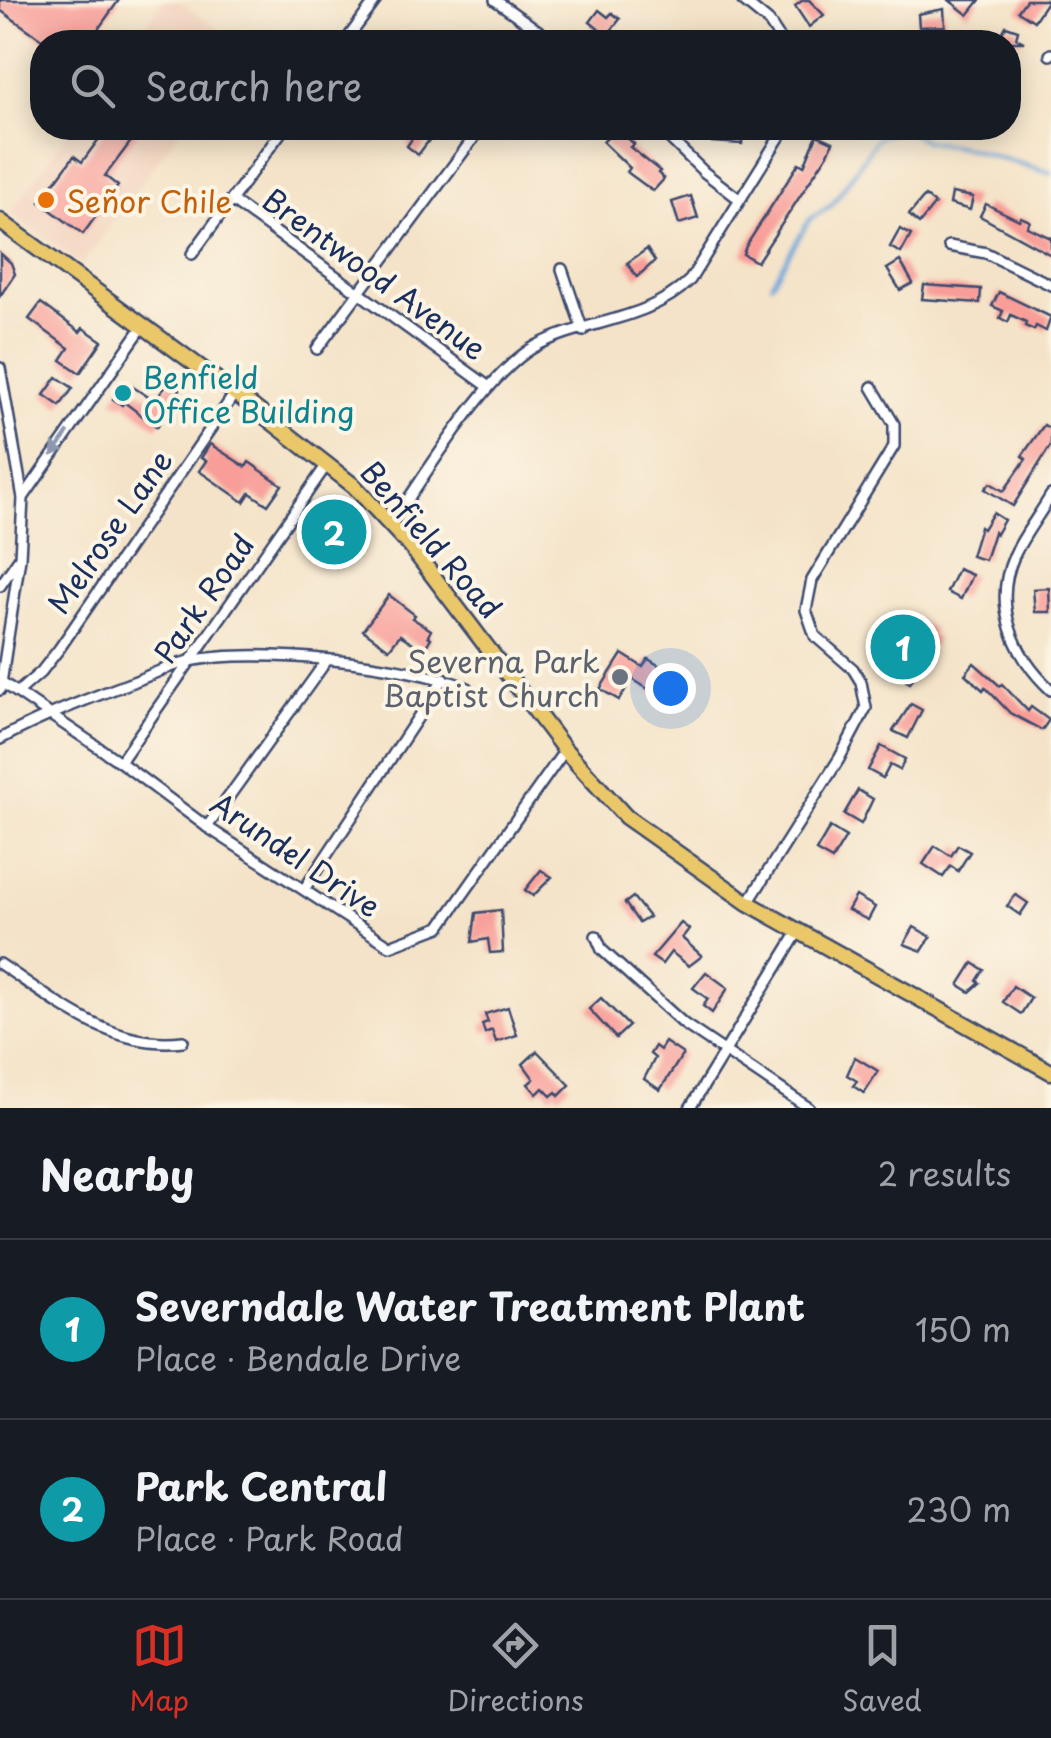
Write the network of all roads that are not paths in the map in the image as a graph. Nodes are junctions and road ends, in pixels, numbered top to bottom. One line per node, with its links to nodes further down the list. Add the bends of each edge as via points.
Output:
1 (376, 0): 4 (street)
2 (495, 0): 5 (street)
3 (742, 0): 6 (street)
4 (354, 30)
5 (535, 30)
6 (774, 30)
7 (275, 140): 12 (street)
8 (472, 140): 18 (street)
9 (671, 140): 11 (street)
10 (778, 140): 11 (street)
11 (738, 199): 20 (street, via 680,290)
12 (231, 200): 15 (street); 18 (street, Brentwood Avenue)
13 (0, 221): 19 (main road, Benfield Road)
14 (949, 246): 17 (street, via 986,254)
15 (192, 254)
16 (562, 268): 20 (street)
17 (1051, 285)
18 (358, 290): 21 (street); 24 (street, Brentwood Avenue)
19 (143, 326): 26 (main road, Benfield Road); 29 (street, one-way to 29)
20 (583, 331): 24 (street, via 536,346)
21 (317, 349)
22 (0, 368): 23 (street)
23 (2, 387): 29 (street)
24 (489, 387): 30 (street)
25 (872, 387): 46 (street, via 894,424 894,446 812,580 806,610 815,636 861,682 866,708)
26 (235, 393): 27 (main road, Benfield Road); 39 (street, Melrose Lane, via 42,672)
27 (328, 463): 30 (main road, Benfield Road); 34 (street, Park Road)
28 (1051, 495): 38 (street, via 1013,559 1006,600 1021,656)
29 (24, 498): 31 (street)
30 (391, 524): 42 (main road, Benfield Road)
31 (20, 558): 32 (street); 36 (street)
32 (0, 586)
33 (327, 660): 34 (street); 35 (street); 44 (street)
34 (189, 661): 40 (street); 43 (street, Park Road)
35 (444, 678): 37 (street); 45 (street)
36 (1, 686): 39 (street, Arundel Drive)
37 (468, 688)
38 (1051, 690)
39 (18, 692): 40 (street, Arundel Drive)
40 (48, 714): 41 (street); 43 (street, Arundel Drive)
41 (0, 739)
42 (565, 750): 45 (street, Arundel Drive, via 440,927 390,946); 46 (main road, Benfield Road, via 626,817)
43 (120, 762): 44 (street, Arundel Drive)
44 (207, 827): 45 (street, Arundel Drive)
45 (305, 888)
46 (748, 903): 47 (main road, Benfield Road)
47 (798, 932): 51 (street); 52 (main road, Benfield Road)
48 (596, 936): 51 (street, via 602,950 684,1024)
49 (0, 964): 50 (street, via 74,1016 140,1041)
50 (183, 1041)
51 (725, 1051): 53 (street); 54 (street)
52 (1051, 1072)
53 (690, 1108)
54 (809, 1108)

